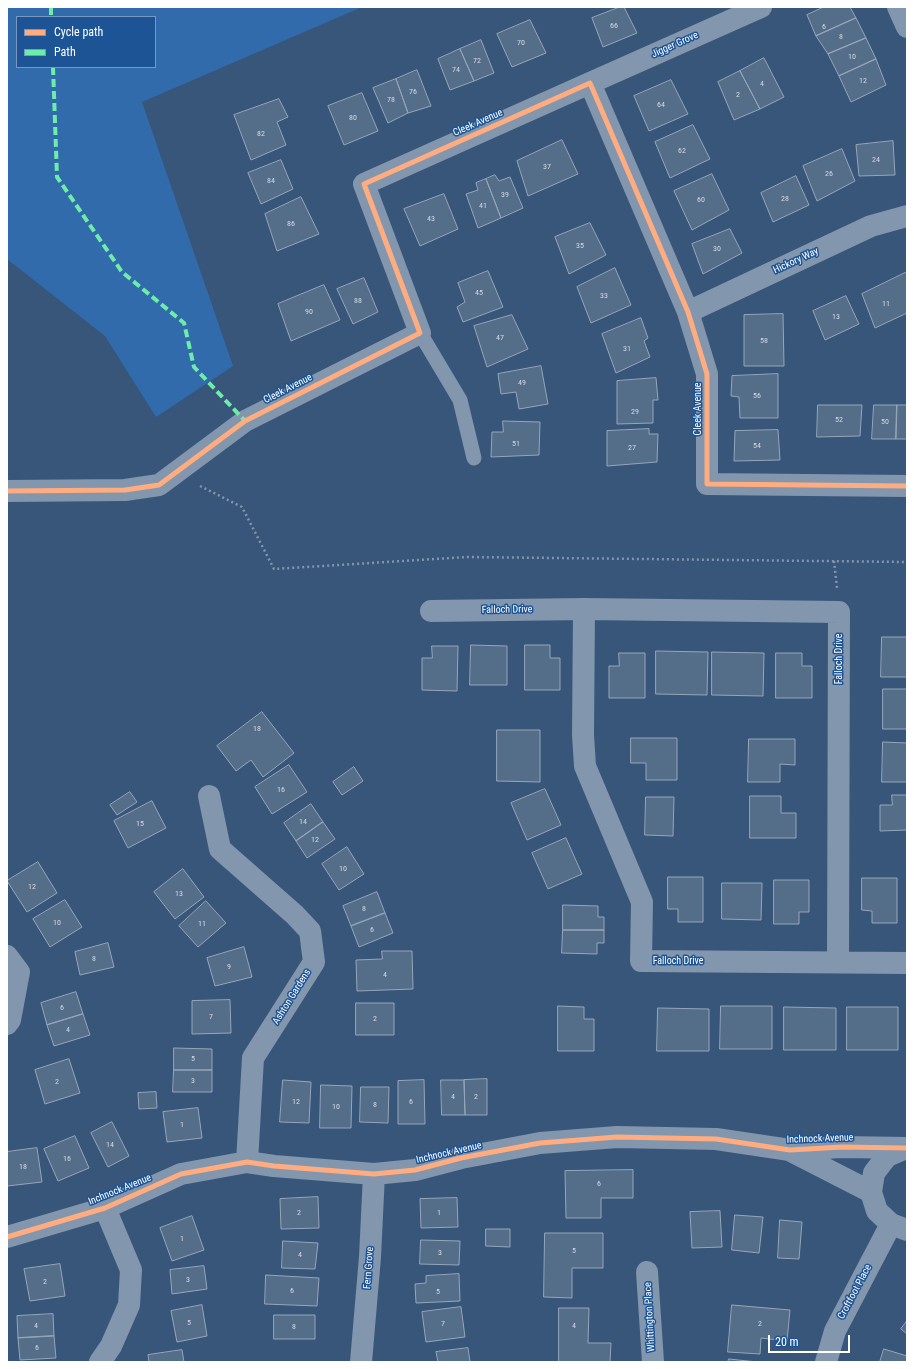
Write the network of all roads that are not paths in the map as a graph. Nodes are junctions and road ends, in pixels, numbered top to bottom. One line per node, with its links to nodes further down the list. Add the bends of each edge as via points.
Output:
1 (761, 7): 4 (street, Jigger Grove)
2 (898, 7): 3 (street)
3 (907, 27)
4 (590, 82): 6 (street, Cleek Avenue); 7 (street, Cleek Avenue, via 364,184)
5 (907, 216): 6 (street, Hickory Way, via 871,226)
6 (688, 312): 9 (street, Cleek Avenue, via 707,374 706,484)
7 (420, 333): 8 (lane, via 460,400); 10 (street, Cleek Avenue, via 245,421 160,485 125,490)
8 (474, 458)
9 (907, 486)
10 (7, 491)
11 (584, 609): 12 (street, Falloch Drive); 15 (street, Falloch Drive, via 585,766 642,902 641,961); 15 (street, Falloch Drive, via 839,612)
12 (431, 611)
13 (209, 796): 20 (street, Ashton Gardens, via 220,849 310,931 314,962 253,1058)
14 (7, 956): 17 (street, via 19,972 10,1020)
15 (838, 962): 16 (street, Falloch Drive)
16 (907, 963)
17 (7, 1024)
18 (907, 1148): 19 (street, Inchnock Avenue, via 842,1147); 22 (street, via 887,1156 874,1173)
19 (790, 1150): 21 (street, Inchnock Avenue, via 716,1139 617,1137 540,1143 461,1158 415,1170); 22 (street, Inchnock Avenue)
20 (247, 1162): 21 (street, Inchnock Avenue); 23 (street, Inchnock Avenue, via 181,1174)
21 (374, 1174): 28 (street, Fern Grove)
22 (871, 1192): 24 (street, via 877,1211)
23 (105, 1208): 25 (street, Inchnock Avenue); 27 (street, via 131,1270 129,1305 111,1346)
24 (899, 1227): 30 (street, Croftfoot Place, via 835,1331)
25 (7, 1237)
26 (647, 1272): 29 (street, Whittington Place)
27 (100, 1362)
28 (361, 1362)
29 (653, 1362)
30 (826, 1362)

